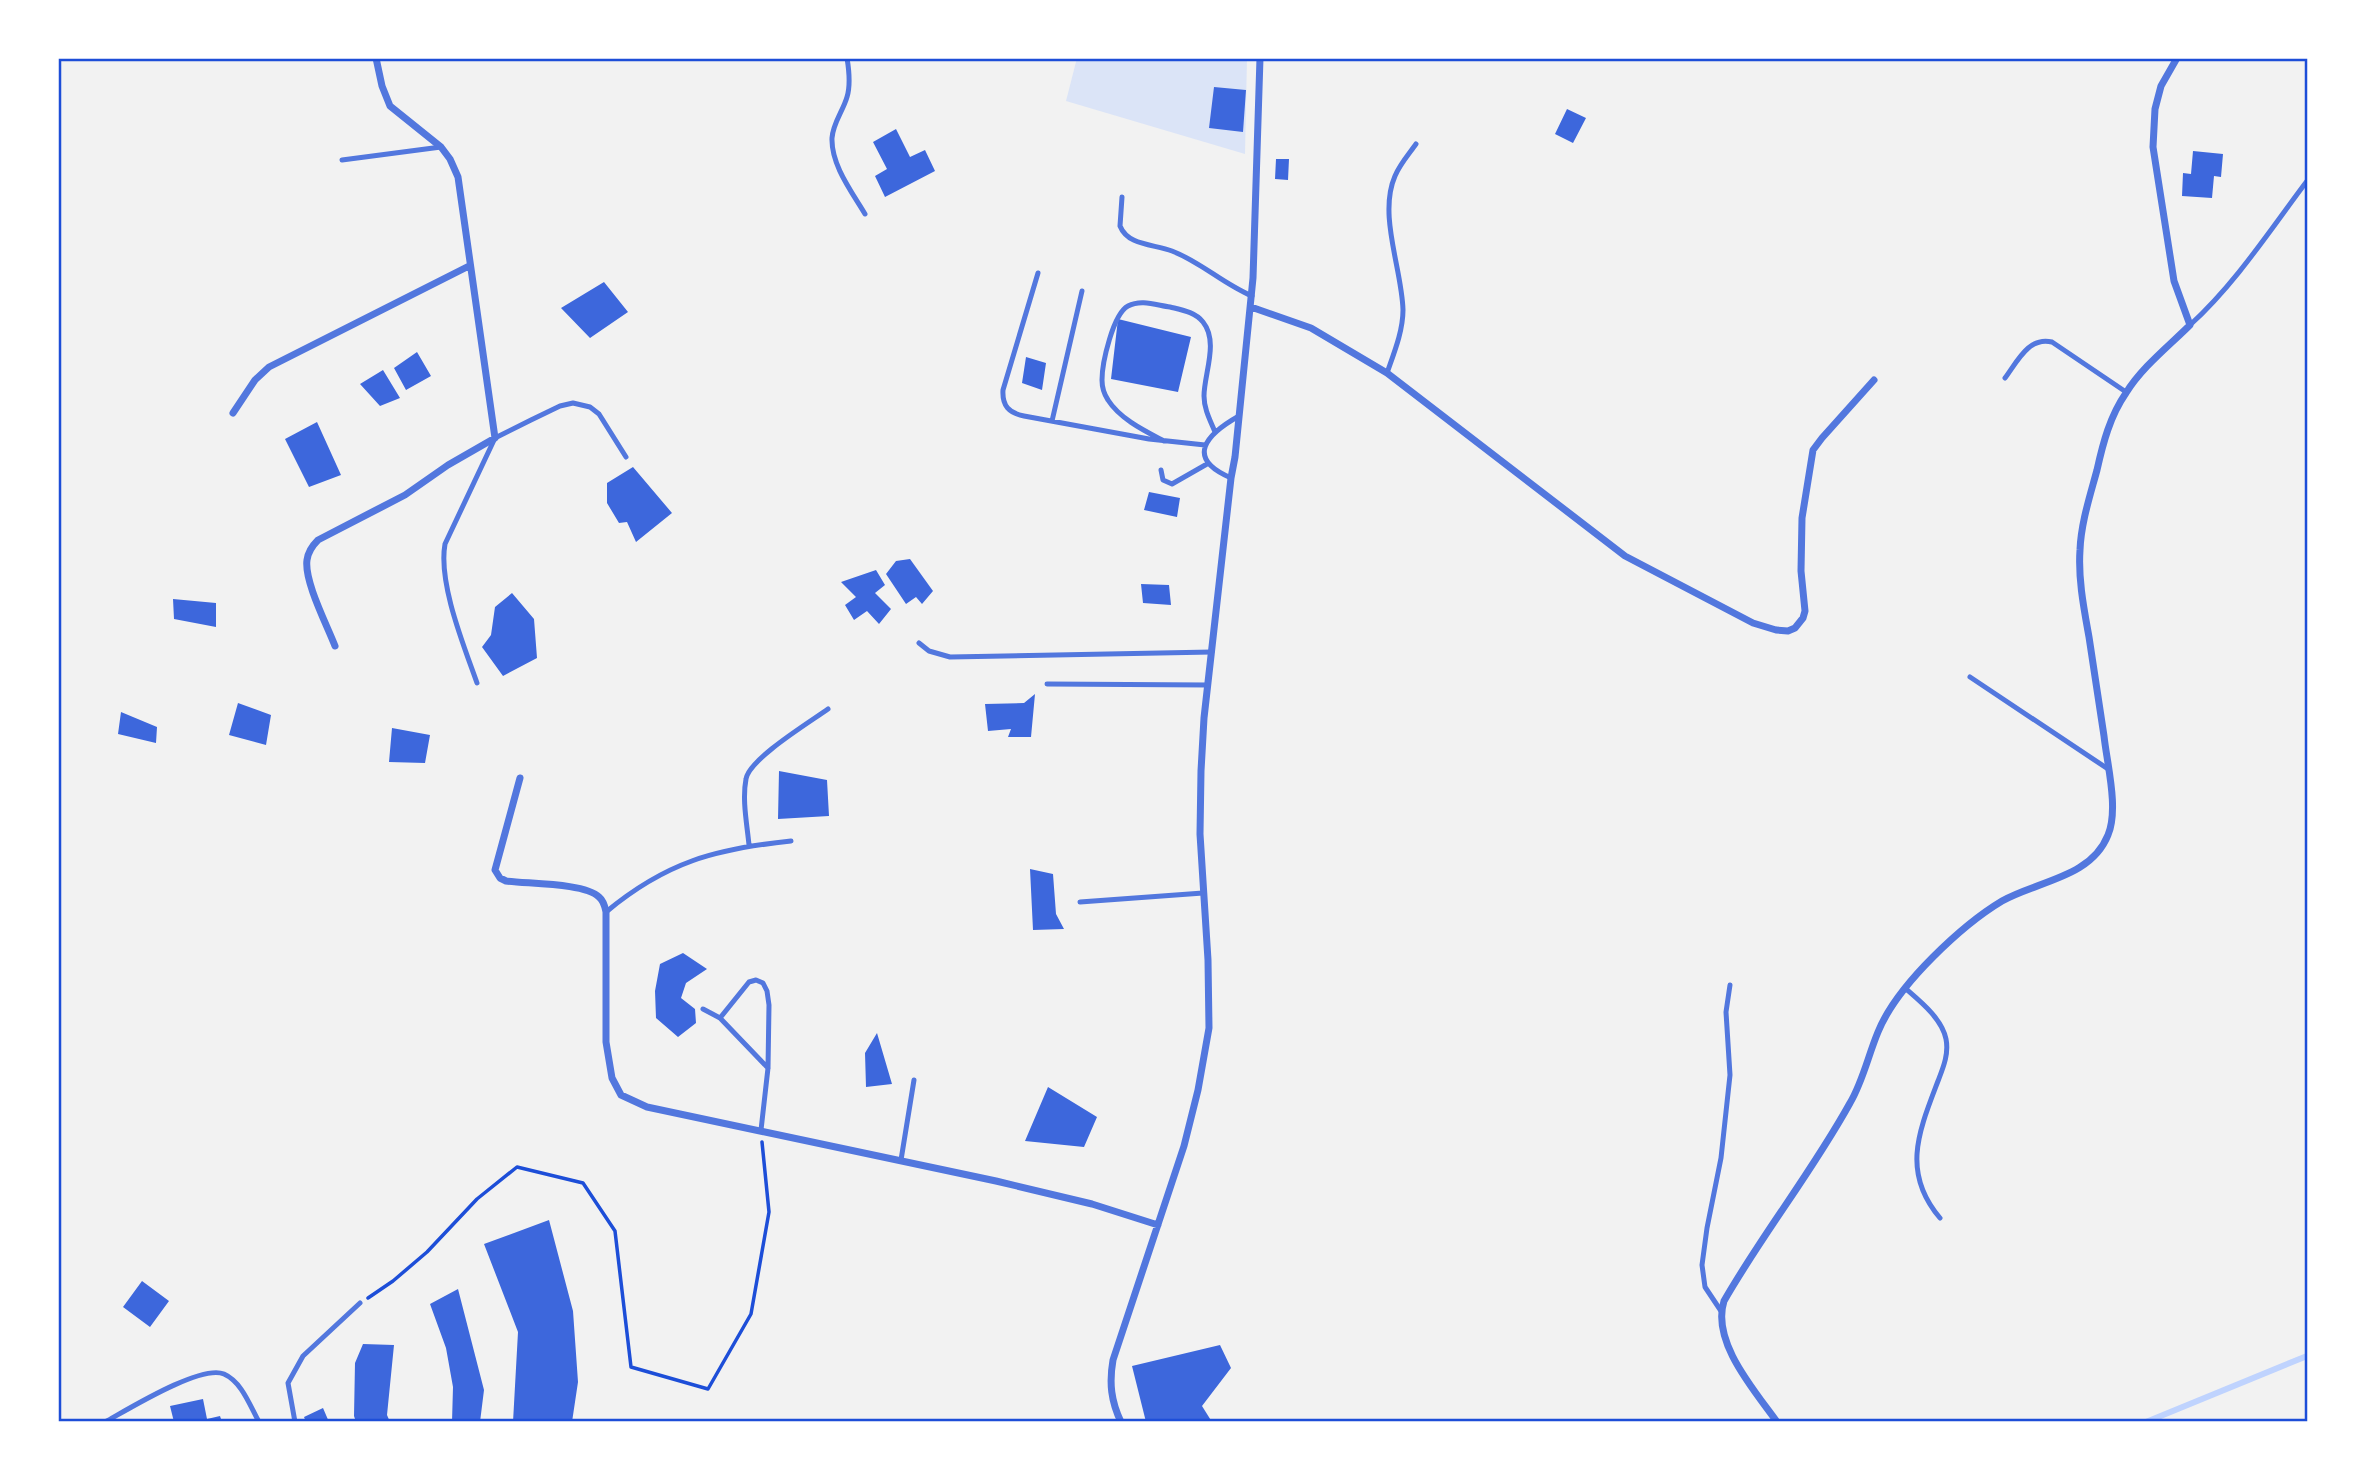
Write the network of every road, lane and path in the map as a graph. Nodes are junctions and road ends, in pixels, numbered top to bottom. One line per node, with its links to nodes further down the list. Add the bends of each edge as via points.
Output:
1 (376, 58): 6 (street, via 390,106)
2 (848, 58): 10 (lane, via 847,97 832,141 842,174)
3 (1260, 58): 14 (street)
4 (2178, 58): 16 (street, via 2161,86 2153,147 2174,281)
5 (1416, 144): 17 (lane, via 1390,191 1403,312)
6 (441, 148): 7 (lane); 11 (street, via 458,177)
7 (342, 160)
8 (2307, 181): 16 (lane, via 2232,282)
9 (1122, 197): 14 (lane, via 1119,221 1124,234 1194,260 1225,284)
10 (865, 214)
11 (470, 266): 21 (street, via 269,367); 25 (street)
12 (1038, 273): 23 (lane, via 1002,400 1014,414)
13 (1082, 291): 23 (lane)
14 (1252, 296): 15 (street)
15 (1251, 307): 17 (street, via 1311,328); 22 (street)
16 (2190, 325): 20 (street)
17 (1387, 373): 19 (street, via 1625,556 1753,623 1788,631 1800,623 1805,611 1802,518 1813,450)
18 (2005, 378): 20 (lane, via 2030,346 2043,340)
19 (1874, 380)
20 (2126, 392): 40 (street, via 2105,437 2079,553)
21 (233, 413)
22 (1239, 416): 24 (lane); 31 (street)
23 (1052, 421): 26 (lane)
24 (1215, 432): 26 (lane, via 1204,394 1209,332 1186,311 1141,302 1125,307 1115,319 1102,388 1113,407); 27 (lane)
25 (495, 438): 28 (lane, via 560,406 580,404 599,414); 33 (street, via 313,546 306,561 307,575); 36 (lane, via 443,556 461,640)
26 (1164, 441): 27 (lane)
27 (1205, 446): 29 (lane)
28 (626, 457)
29 (1207, 464): 30 (lane, via 1172,484 1163,480); 31 (lane)
30 (1161, 470)
31 (1231, 478): 34 (street)
32 (919, 643): 34 (lane, via 950,657)
33 (335, 646)
34 (1212, 652): 38 (street)
35 (1970, 677): 40 (lane)
36 (477, 683)
37 (1047, 684): 38 (lane)
38 (1208, 685): 44 (street, via 1201,771)
39 (828, 709): 43 (lane, via 762,756 749,771 745,789)
40 (2108, 769): 48 (street, via 2112,822 2094,857 2069,874 2015,894 1982,914 1933,957)
41 (520, 778): 46 (street, via 496,873 506,881 593,893 604,902)
42 (791, 841): 43 (lane)
43 (749, 845): 46 (lane, via 661,873)
44 (1203, 892): 45 (lane); 56 (street, via 1209,1028 1184,1146)
45 (1080, 902)
46 (606, 912): 53 (street, via 606,1042 616,1088 630,1101 647,1107)
47 (1730, 985): 58 (lane, via 1726,1012 1730,1075 1702,1265 1705,1287)
48 (1906, 989): 55 (lane, via 1941,1025 1946,1037 1945,1062 1918,1140 1920,1189); 58 (street, via 1879,1029 1850,1104)
49 (703, 1009): 50 (lane)
50 (720, 1018): 51 (lane); 51 (lane, via 749,982 763,984 769,1005)
51 (768, 1068): 53 (lane)
52 (914, 1080): 54 (lane)
53 (761, 1130): 54 (street); 57 (path, via 769,1212 751,1314 708,1389 631,1367 614,1231 583,1183 517,1167 477,1199 393,1282)
54 (901, 1160): 56 (street, via 1092,1204)
55 (1940, 1219)
56 (1158, 1225): 62 (street, via 1113,1360 1111,1395)
57 (360, 1303): 61 (lane, via 303,1356 288,1383)
58 (1721, 1311): 63 (street, via 1721,1328 1741,1371)
59 (105, 1422): 60 (lane, via 163,1389 215,1372 226,1374 238,1386)
60 (259, 1422)
61 (295, 1422)
62 (1121, 1422)
63 (1777, 1422)

